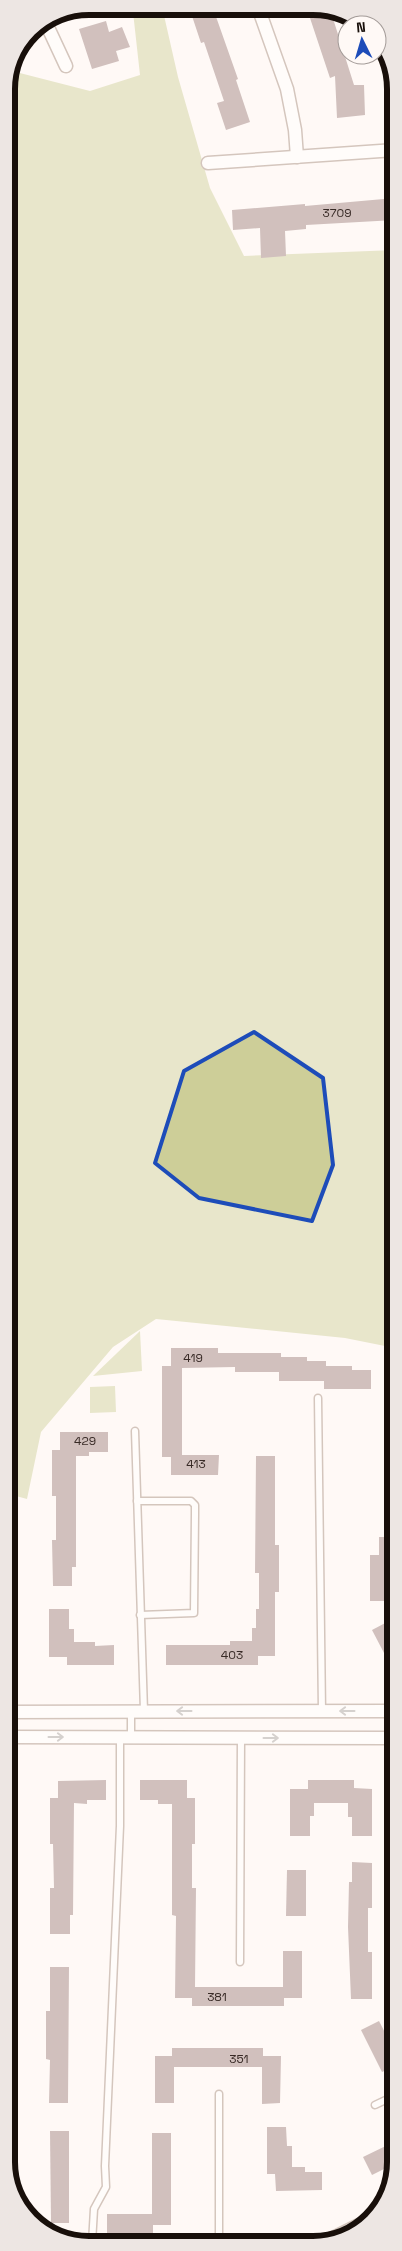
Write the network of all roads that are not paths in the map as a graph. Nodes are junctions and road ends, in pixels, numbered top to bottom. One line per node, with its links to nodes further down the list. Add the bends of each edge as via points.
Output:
1 (262, 15): 5 (street, via 287,90)
2 (48, 28): 3 (street)
3 (66, 66)
4 (387, 151): 5 (street)
5 (297, 157): 6 (street)
6 (208, 163)
7 (318, 1398): 12 (lane)
8 (135, 1431): 9 (lane)
9 (137, 1501): 10 (lane); 10 (lane, via 191,1501 195,1514 194,1613)
10 (140, 1615): 11 (lane)
11 (144, 1711): 12 (street, one-way to 11); 15 (street)
12 (322, 1711): 13 (street, one-way to 12)
13 (387, 1711)
14 (15, 1712): 15 (street)
15 (131, 1712): 17 (lane)
16 (15, 1737): 17 (street, one-way to 17)
17 (126, 1737): 18 (street); 24 (lane, via 106,2186 94,2210)
18 (241, 1738): 19 (street, one-way to 19); 20 (lane)
19 (387, 1738)
20 (240, 1962)
21 (219, 2094): 25 (lane)
22 (387, 2099): 23 (lane)
23 (374, 2105)
24 (92, 2236)
25 (219, 2236)

